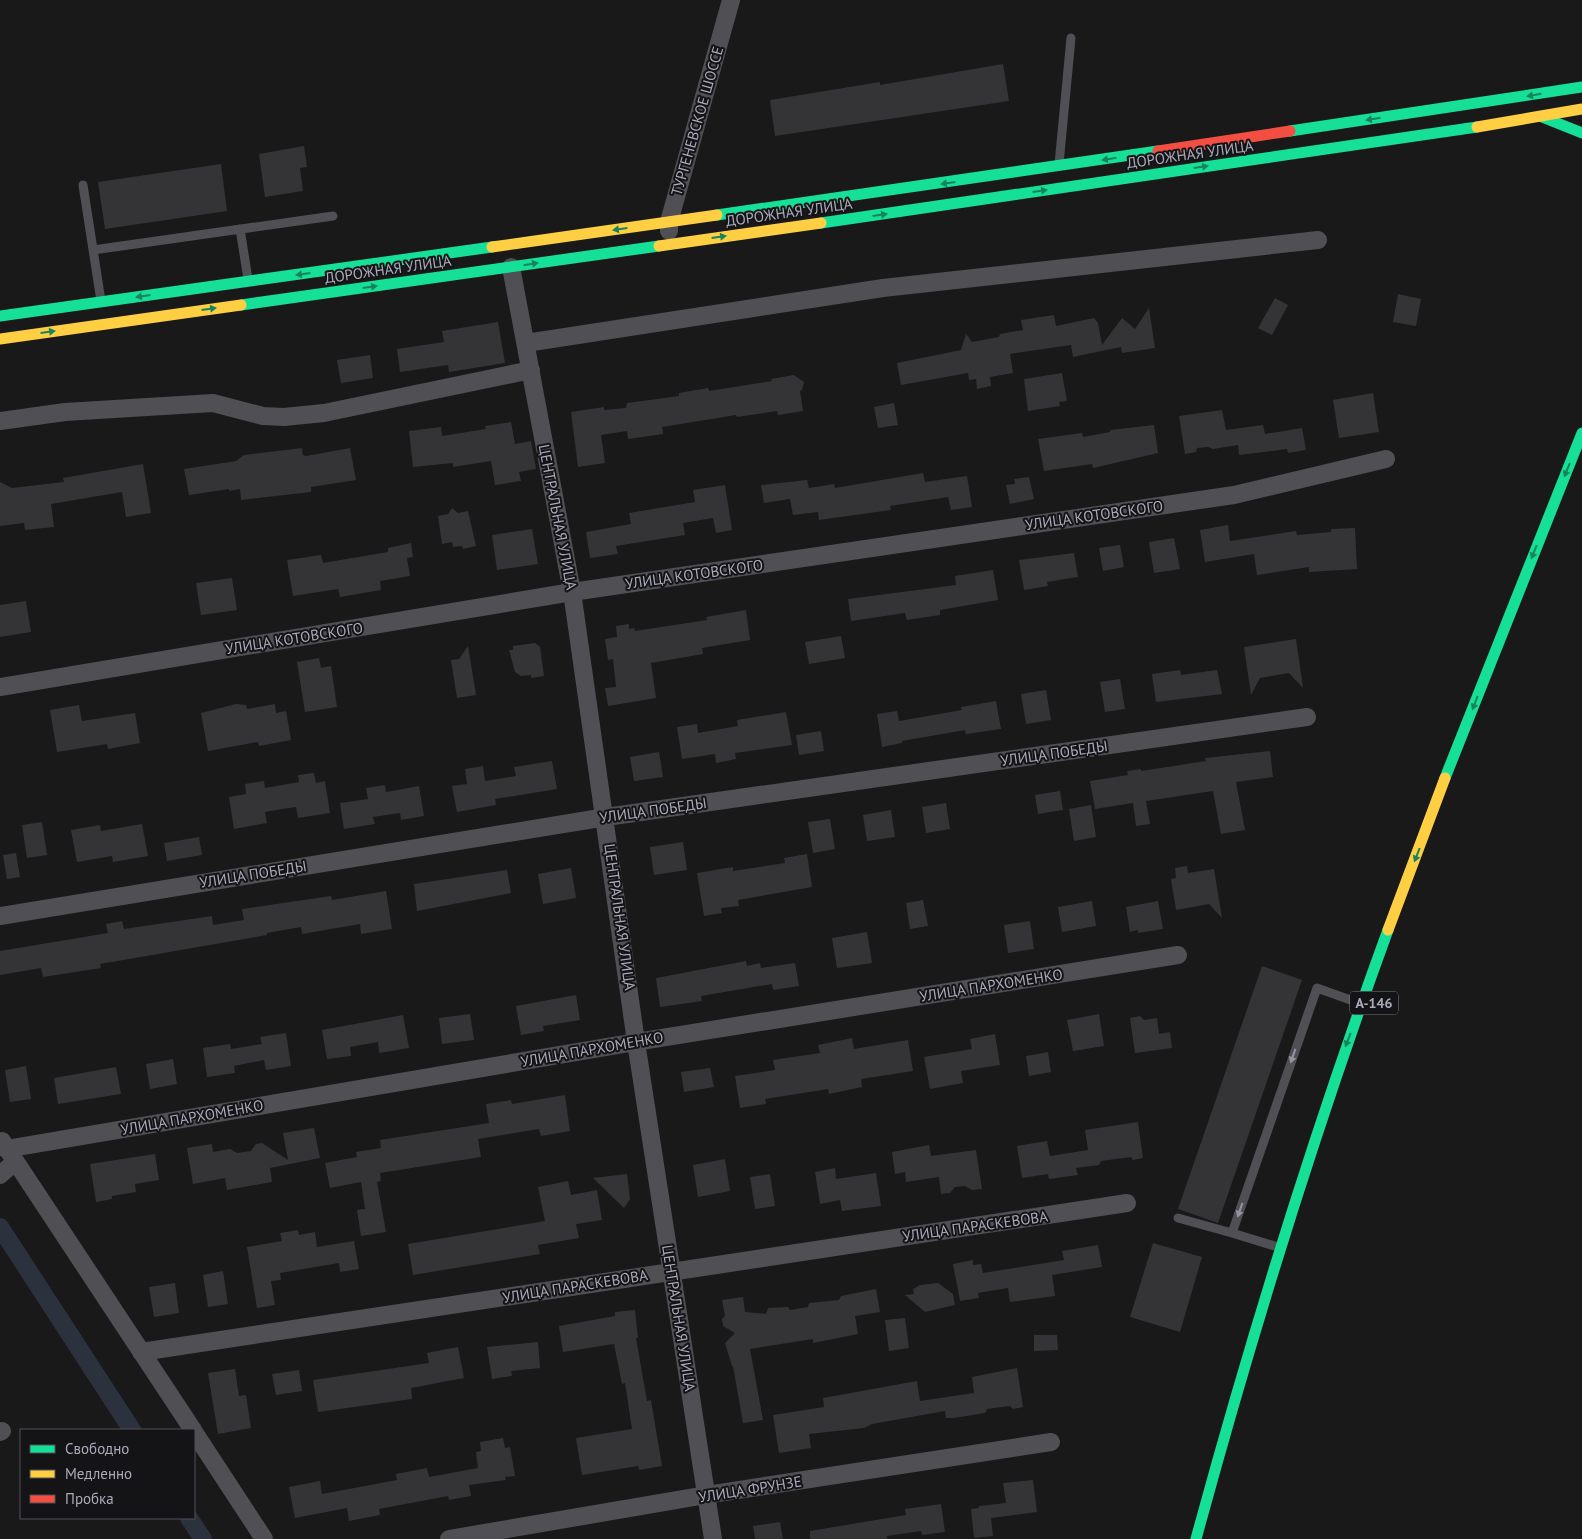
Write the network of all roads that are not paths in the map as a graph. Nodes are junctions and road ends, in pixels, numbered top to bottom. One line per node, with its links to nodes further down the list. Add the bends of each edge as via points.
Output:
1 (731, 0): 10 (street, ТУРГЕНЕВСКОЕ ШОССЕ)
2 (1071, 38): 7 (lane)
3 (1582, 87): 7 (main road, ДОРОЖНАЯ УЛИЦА, one-way to 7)
4 (1582, 109): 5 (main road, ДОРОЖНАЯ УЛИЦА)
5 (1542, 117): 6 (main road); 13 (main road, ДОРОЖНАЯ УЛИЦА, one-way to 5)
6 (1582, 133)
7 (1058, 167): 10 (main road, ДОРОЖНАЯ УЛИЦА, one-way to 10)
8 (83, 186): 14 (lane)
9 (333, 216): 11 (lane)
10 (669, 222): 13 (street, ТУРГЕНЕВСКОЕ ШОССЕ); 16 (main road, ДОРОЖНАЯ УЛИЦА, one-way to 16)
11 (240, 229): 14 (lane); 16 (lane)
12 (1318, 240): 20 (street, via 883,288)
13 (670, 243): 15 (main road, ДОРОЖНАЯ УЛИЦА, one-way to 13)
14 (93, 250): 17 (lane)
15 (511, 267): 19 (main road, ДОРОЖНАЯ УЛИЦА, one-way to 15); 20 (street, ЦЕНТРАЛЬНАЯ УЛИЦА)
16 (248, 282): 17 (main road, ДОРОЖНАЯ УЛИЦА, one-way to 17)
17 (101, 302): 18 (main road, ДОРОЖНАЯ УЛИЦА)
18 (0, 316)
19 (0, 339)
20 (526, 343): 21 (street, ЦЕНТРАЛЬНАЯ УЛИЦА)
21 (531, 370): 22 (street, via 324,413 263,416 213,403 65,412); 25 (street, ЦЕНТРАЛЬНАЯ УЛИЦА)
22 (0, 421)
23 (1582, 433): 34 (main road, А-146, one-way to 34, via 1484,677)
24 (1386, 459): 25 (street, УЛИЦА КОТОВСКОГО, via 1234,495)
25 (572, 592): 27 (street, УЛИЦА КОТОВСКОГО); 29 (street, ЦЕНТРАЛЬНАЯ УЛИЦА)
26 (1518, 626): 30 (main road, via 1494,680)
27 (0, 687)
28 (1308, 718): 29 (street, УЛИЦА ПОБЕДЫ)
29 (606, 817): 31 (street, УЛИЦА ПОБЕДЫ); 35 (street, ЦЕНТРАЛЬНАЯ УЛИЦА)
30 (1408, 911)
31 (0, 916)
32 (1401, 930): 52 (main road, А-146, via 1343,1087 1240,1416)
33 (1178, 955): 35 (street, УЛИЦА ПАРХОМЕНКО)
34 (1362, 1004): 40 (lane, one-way to 40, via 1317,988); 41 (main road, А-146, one-way to 41, via 1336,1073)
35 (636, 1042): 36 (street, УЛИЦА ПАРХОМЕНКО); 42 (street, ЦЕНТРАЛЬНАЯ УЛИЦА)
36 (7, 1150): 37 (street); 43 (street)
37 (0, 1175)
38 (1127, 1203): 42 (street, УЛИЦА ПАРАСКЕВОВА)
39 (1178, 1218): 40 (lane)
40 (1232, 1234): 41 (lane)
41 (1280, 1248): 51 (main road, А-146, via 1228,1414)
42 (672, 1271): 43 (street, УЛИЦА ПАРАСКЕВОВА); 47 (street, ЦЕНТРАЛЬНАЯ УЛИЦА)
43 (141, 1352): 44 (street)
44 (192, 1429)
45 (195, 1434): 48 (street)
46 (1051, 1442): 47 (street, УЛИЦА ФРУНЗЕ)
47 (706, 1495): 49 (street, УЛИЦА ФРУНЗЕ); 50 (street, ЦЕНТРАЛЬНАЯ УЛИЦА)
48 (264, 1539)
49 (449, 1539)
50 (713, 1539)
51 (1196, 1539)
52 (1208, 1539)

